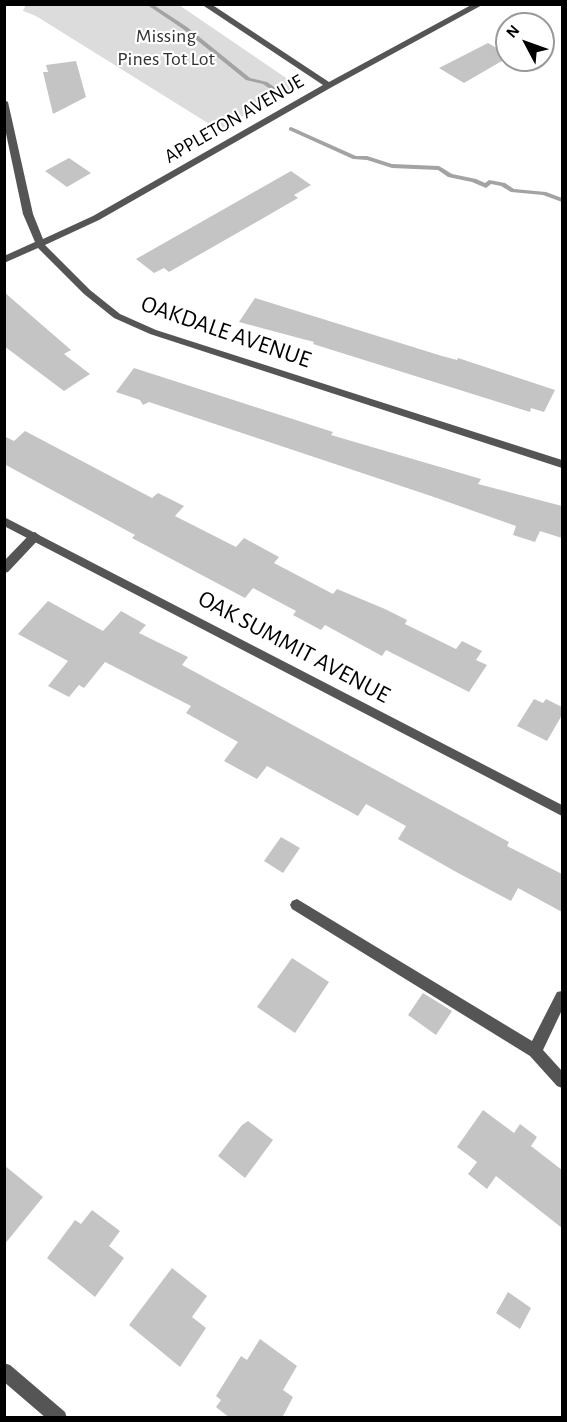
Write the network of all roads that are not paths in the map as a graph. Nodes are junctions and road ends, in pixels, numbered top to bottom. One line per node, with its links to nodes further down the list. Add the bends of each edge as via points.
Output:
1 (205, 4): 3 (street)
2 (480, 4): 3 (street, APPLETON AVENUE)
3 (329, 85): 5 (street, APPLETON AVENUE)
4 (4, 102): 5 (street, OAKDALE AVENUE, via 28,214)
5 (41, 246): 6 (street, APPLETON AVENUE); 7 (street, OAKDALE AVENUE, via 117,316 153,332)
6 (4, 260)
7 (562, 464)
8 (4, 521): 9 (street, OAK SUMMIT AVENUE)
9 (35, 536): 10 (street); 11 (street, OAK SUMMIT AVENUE)
10 (4, 569)
11 (562, 812)
12 (297, 905): 14 (street)
13 (562, 997): 14 (street)
14 (535, 1051): 15 (street)
15 (562, 1081)
16 (4, 1371): 17 (street)
17 (59, 1418)

